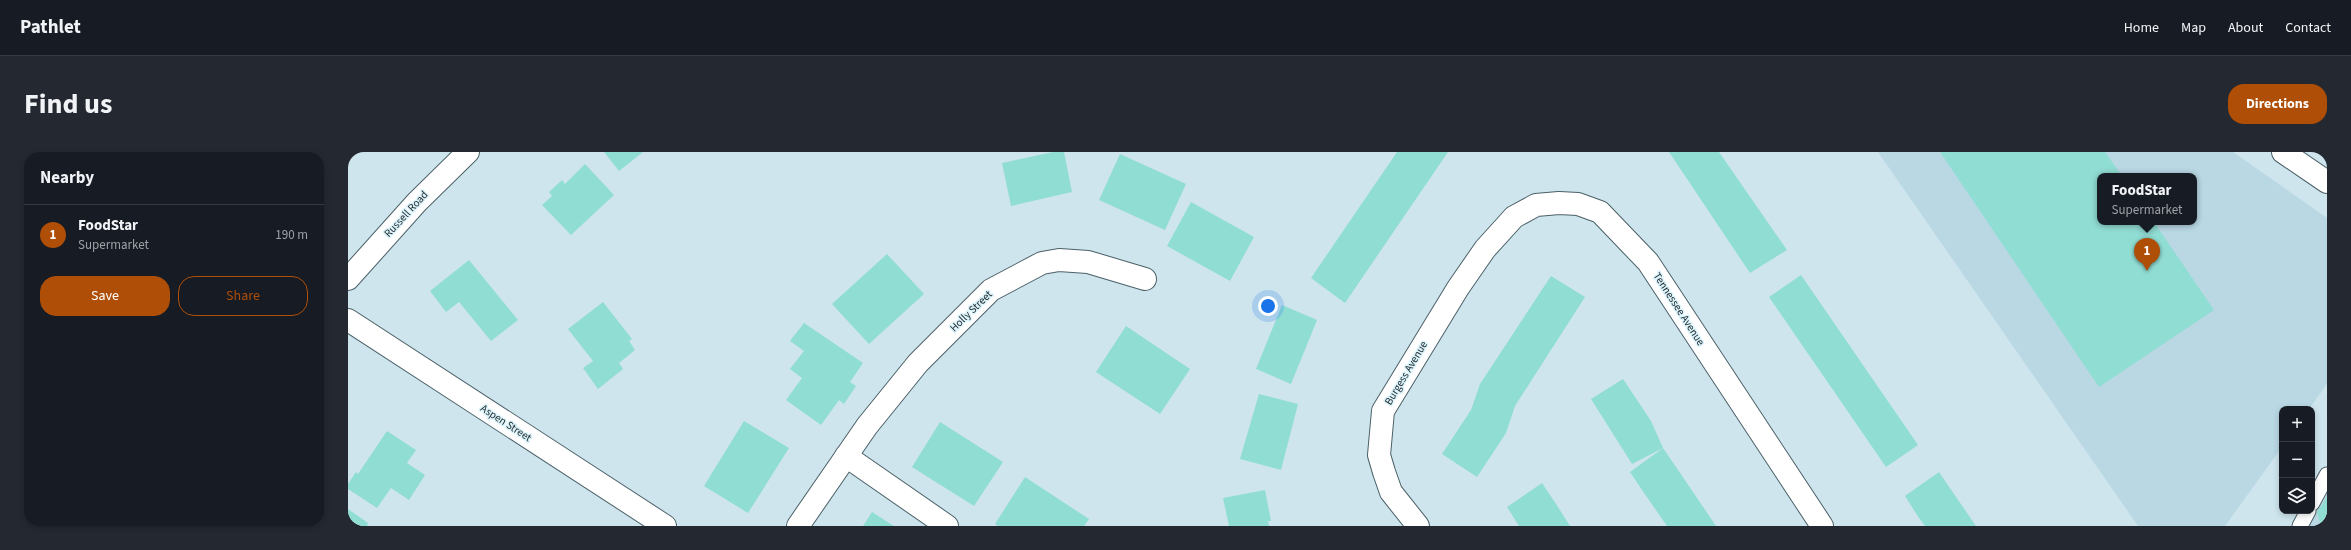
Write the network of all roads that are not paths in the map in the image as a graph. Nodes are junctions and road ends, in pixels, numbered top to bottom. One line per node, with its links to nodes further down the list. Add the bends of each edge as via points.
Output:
1 (468, 152): 5 (street, Russell Road, via 417,202)
2 (2283, 152): 3 (street)
3 (2327, 182)
4 (1485, 249): 15 (street, Burgess Avenue, via 1458,288 1383,411 1379,455 1382,466 1391,492); 16 (street, Tennessee Avenue, via 1514,217 1536,205 1578,204 1600,212 1648,262)
5 (348, 279)
6 (1145, 280): 8 (street, Holly Street, via 1088,262 1059,260 1042,262 1017,274 991,290 918,363)
7 (348, 320): 12 (street, Aspen Street)
8 (846, 456): 13 (street, Holly Street); 14 (street)
9 (2327, 475): 10 (lane)
10 (2315, 497)
11 (2306, 514): 17 (lane)
12 (665, 526)
13 (798, 526)
14 (947, 526)
15 (1418, 526)
16 (1822, 526)
17 (2300, 526)

